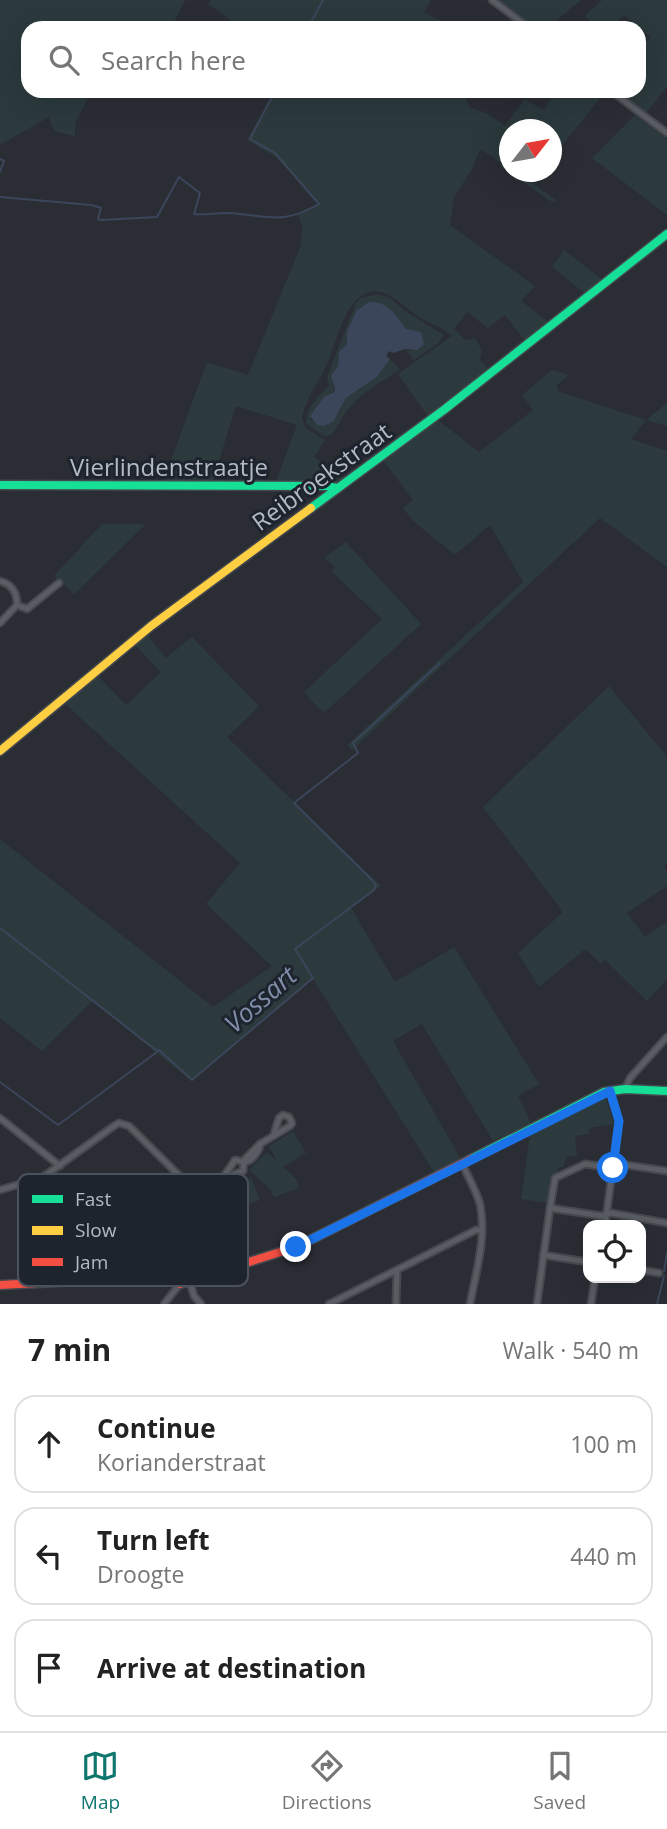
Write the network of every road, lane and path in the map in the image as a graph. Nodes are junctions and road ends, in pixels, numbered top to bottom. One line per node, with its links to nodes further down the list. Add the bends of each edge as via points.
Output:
1 (492, 0): 2 (street)
2 (520, 21)
3 (620, 98): 4 (street)
4 (667, 133)
5 (667, 234): 7 (street, Reibroekstraat, via 455,402)
6 (0, 485): 7 (street, Vierlindenstraatje)
7 (337, 488): 12 (street, Reibroekstraat, via 151,626)
8 (0, 580): 10 (street, via 12,587)
9 (59, 583): 10 (street, via 27,609)
10 (17, 605): 11 (street)
11 (0, 623)
12 (0, 751)
13 (667, 1037): 14 (street)
14 (625, 1089): 15 (street); 16 (street)
15 (610, 1091): 20 (street); 22 (street, via 619,1121)
16 (667, 1091)
17 (0, 1118): 21 (street)
18 (274, 1134): 19 (street)
19 (243, 1162): 26 (street, via 235,1160); 27 (street, via 243,1171)
20 (462, 1163): 34 (street, via 478,1199); 37 (street, via 296,1247)
21 (60, 1166): 24 (street); 25 (street, via 114,1126 124,1124)
22 (613, 1166): 23 (street); 30 (street, via 585,1164 558,1177); 31 (street)
23 (667, 1171)
24 (47, 1174)
25 (179, 1174)
26 (226, 1174)
27 (236, 1174)
28 (18, 1186): 29 (street)
29 (0, 1190)
30 (550, 1208): 31 (street); 35 (street)
31 (606, 1214): 32 (street); 33 (street)
32 (605, 1220)
33 (667, 1223)
34 (481, 1230): 38 (street); 50 (street)
35 (543, 1255): 36 (street); 51 (street)
36 (583, 1261)
37 (248, 1263)
38 (397, 1270): 48 (street); 49 (street)
39 (646, 1271): 40 (street)
40 (659, 1273)
41 (594, 1283): 52 (street)
42 (18, 1284): 43 (street)
43 (0, 1285)
44 (178, 1286): 46 (street)
45 (191, 1286): 47 (street)
46 (164, 1304)
47 (201, 1304)
48 (329, 1304)
49 (396, 1304)
50 (471, 1304)
51 (537, 1304)
52 (591, 1304)

